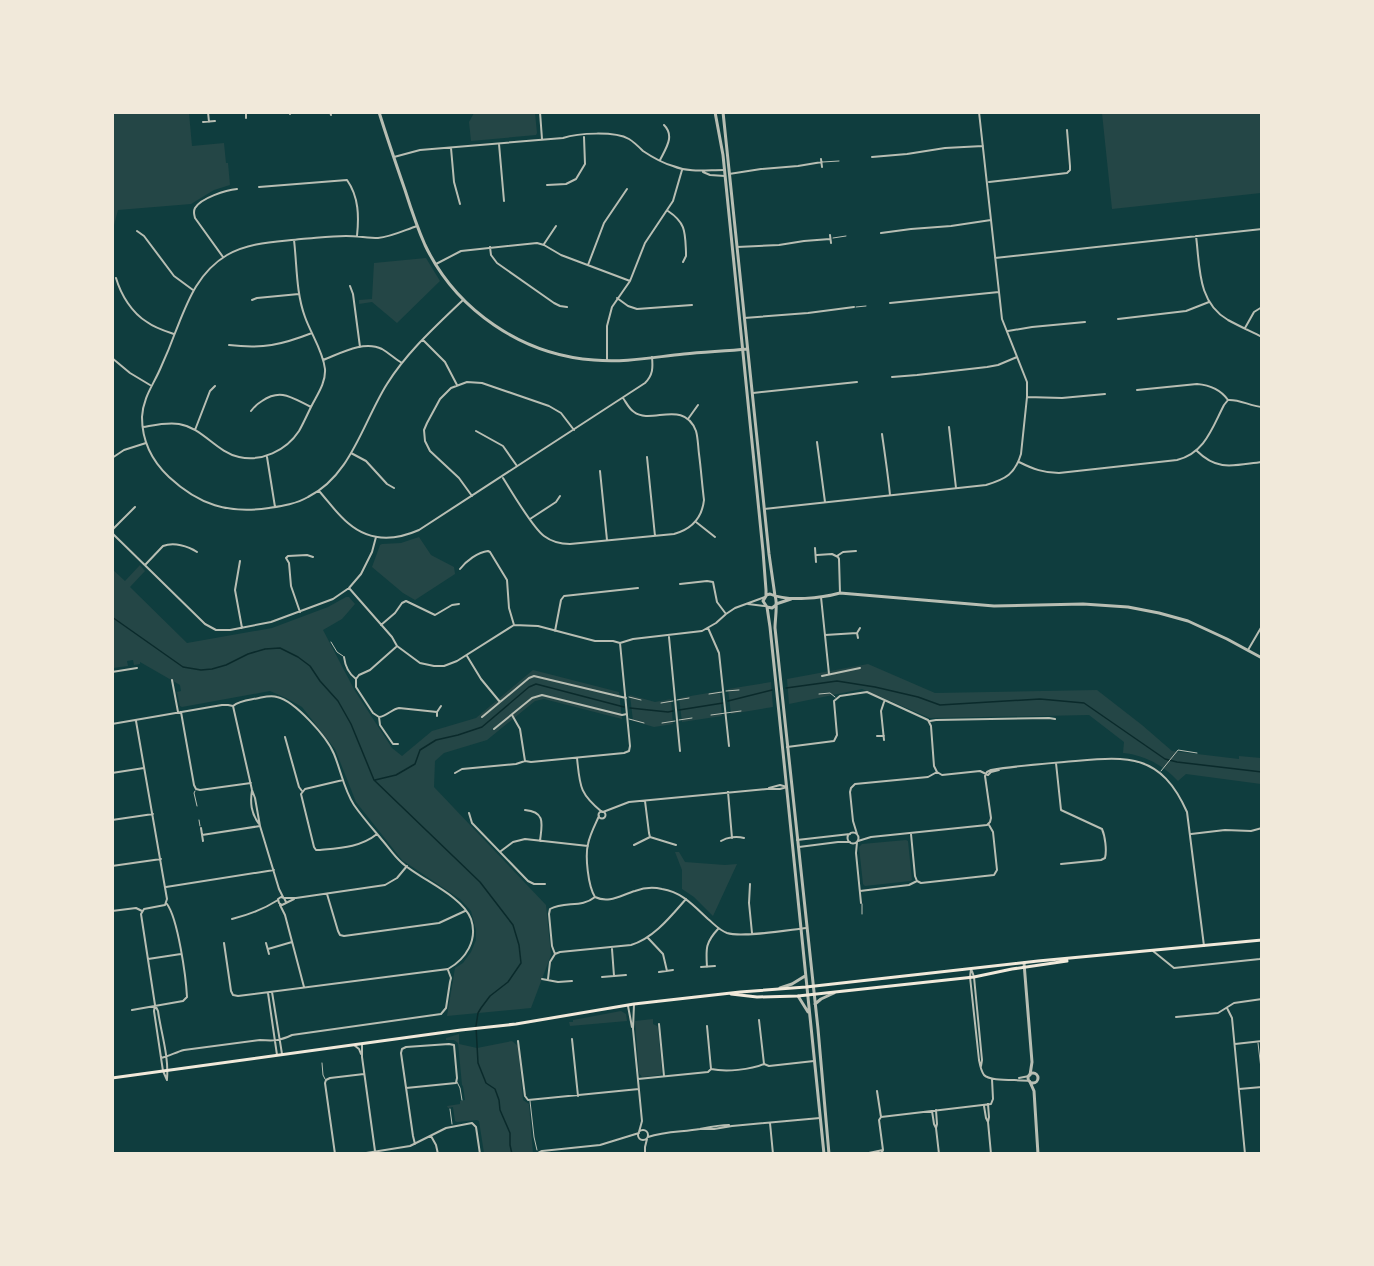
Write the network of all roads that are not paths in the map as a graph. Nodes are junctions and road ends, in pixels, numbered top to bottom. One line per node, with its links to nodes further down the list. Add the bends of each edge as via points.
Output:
1 (208, 112): 11 (street)
2 (246, 112): 8 (street)
3 (378, 112): 19 (street)
4 (540, 112): 15 (street)
5 (715, 112): 25 (street)
6 (723, 112): 27 (street)
7 (979, 112): 17 (street)
8 (246, 118)
9 (215, 121): 11 (street)
10 (202, 122): 11 (street)
11 (209, 122)
12 (664, 125): 21 (street, via 669,140)
13 (1066, 130): 29 (street, via 1070,173)
14 (584, 135): 15 (street); 21 (street, via 621,136); 30 (street, via 586,161 576,179)
15 (542, 139): 16 (street)
16 (499, 143): 18 (street); 34 (street)
17 (983, 146): 20 (street); 29 (street)
18 (451, 147): 19 (street); 35 (street)
19 (394, 157): 38 (street)
20 (872, 157)
21 (659, 160): 24 (street)
22 (838, 160): 23 (lane)
23 (822, 163): 27 (street)
24 (682, 170): 26 (street); 36 (street)
25 (724, 170): 26 (street); 27 (street); 28 (street)
26 (700, 171): 28 (street)
27 (729, 174): 28 (street); 50 (street)
28 (724, 176): 75 (street)
29 (988, 182): 37 (street)
30 (547, 186)
31 (259, 187): 43 (street, via 348,178 357,206)
32 (237, 189): 51 (street, via 219,192 194,210 195,218)
33 (627, 189): 55 (street, via 604,223)
34 (504, 201)
35 (460, 204)
36 (668, 211): 53 (street, via 684,227); 57 (street, via 645,243)
37 (991, 220): 42 (street); 52 (street)
38 (417, 226): 43 (street, via 387,237); 54 (street)
39 (556, 226): 48 (street)
40 (1262, 229): 45 (street)
41 (137, 231): 59 (street, via 174,276)
42 (881, 233)
43 (357, 236): 47 (street)
44 (846, 236): 46 (lane)
45 (1196, 236): 52 (street); 65 (street, via 1200,279)
46 (830, 239): 50 (street)
47 (294, 240): 51 (street, via 258,243); 61 (street)
48 (544, 244): 49 (street); 55 (street)
49 (489, 247): 54 (street, via 457,252); 69 (street, via 497,262 554,303)
50 (737, 247): 72 (street)
51 (223, 257): 59 (street)
52 (994, 258): 60 (street)
53 (683, 262)
54 (436, 264): 64 (street)
55 (588, 265): 57 (street)
56 (116, 278): 80 (street, via 121,293 145,321)
57 (630, 281): 62 (street)
58 (350, 286): 84 (street)
59 (193, 290): 80 (street)
60 (999, 292): 66 (street); 78 (street)
61 (299, 294): 63 (street); 79 (street)
62 (617, 298): 67 (street, via 637,309); 90 (street, via 607,326)
63 (252, 300)
64 (463, 300): 82 (street); 90 (street, via 502,331 536,348 567,357)
65 (1209, 302): 73 (street, via 1186,311); 77 (street, via 1227,320)
66 (890, 303)
67 (692, 305)
68 (866, 306): 70 (lane)
69 (567, 307)
70 (854, 307): 72 (street)
71 (1262, 307): 77 (street, via 1254,312)
72 (744, 318): 76 (street)
73 (1118, 319)
74 (1085, 322): 78 (street)
75 (740, 327): 76 (street); 85 (street)
76 (745, 327): 85 (street)
77 (1245, 328): 81 (street)
78 (1006, 331): 87 (street)
79 (312, 333): 83 (street, via 275,345); 89 (street)
80 (174, 334): 94 (street)
81 (1262, 337)
82 (423, 340): 91 (street); 95 (street, via 445,362)
83 (229, 345)
84 (360, 347): 89 (street); 91 (street, via 382,349)
85 (745, 349): 86 (street); 98 (street); 136 (street)
86 (652, 357): 90 (street); 101 (street, via 649,380)
87 (1017, 357): 92 (street, via 987,368); 100 (street, via 1026,378)
88 (112, 358): 94 (street)
89 (323, 360): 105 (street, via 324,379)
90 (607, 361)
91 (402, 363): 117 (street, via 387,383)
92 (892, 377)
93 (857, 382): 98 (street)
94 (150, 385): 108 (street)
95 (456, 385): 111 (street, via 482,383 549,406 561,413); 130 (street, via 440,399 431,415 424,430 425,441)
96 (215, 386): 110 (street)
97 (1137, 390): 102 (street, via 1197,384 1221,392)
98 (752, 393): 135 (street)
99 (1105, 394): 100 (street, via 1055,399)
100 (1028, 397): 121 (street)
101 (623, 398): 107 (street, via 637,414 674,414); 111 (street)
102 (1228, 400): 104 (street); 116 (street)
103 (698, 405): 107 (street)
104 (1262, 406)
105 (311, 407): 106 (street, via 277,394); 118 (street, via 293,439)
106 (251, 411)
107 (688, 419): 138 (street, via 698,440 704,500)
108 (143, 427): 110 (street, via 172,423); 115 (street)
109 (949, 427): 127 (street)
110 (195, 430): 118 (street, via 228,454 246,458)
111 (574, 430): 123 (street)
112 (476, 431): 123 (street, via 503,446)
113 (882, 434): 129 (street)
114 (817, 442): 132 (street)
115 (146, 443): 120 (street); 134 (street, via 163,472 200,500 237,510)
116 (1197, 451): 121 (street, via 1177,460 1059,473 1036,470); 122 (street, via 1216,465)
117 (351, 453): 126 (street); 128 (street)
118 (267, 456): 134 (street)
119 (647, 457): 140 (street)
120 (112, 458)
121 (1019, 462): 127 (street, via 1000,481)
122 (1262, 462)
123 (517, 466): 125 (street)
124 (600, 471): 143 (street)
125 (502, 477): 130 (street); 137 (street)
126 (394, 488)
127 (956, 488): 129 (street)
128 (319, 491): 134 (street); 141 (street, via 348,523)
129 (890, 495): 132 (street)
130 (471, 496): 141 (street, via 406,536)
131 (560, 496): 137 (street)
132 (825, 502): 135 (street)
133 (135, 507): 139 (street)
134 (275, 507)
135 (764, 509): 136 (street); 161 (street)
136 (758, 510): 160 (street)
137 (530, 519): 143 (street, via 553,542)
138 (696, 522): 140 (street, via 681,532); 142 (street)
139 (112, 532): 152 (street)
140 (655, 536): 143 (street)
141 (375, 537): 157 (street, via 368,562)
142 (715, 537)
143 (607, 540)
144 (815, 548): 147 (street)
145 (856, 551): 148 (street)
146 (197, 552): 152 (street, via 167,545)
147 (817, 555): 148 (street); 151 (street)
148 (837, 556): 159 (street)
149 (313, 557): 168 (street, via 286,558)
150 (240, 561): 173 (street, via 235,590)
151 (816, 562)
152 (146, 565): 173 (street, via 210,628)
153 (460, 569): 171 (street, via 483,552 490,552 507,580)
154 (716, 578): 155 (street)
155 (713, 582): 156 (street); 169 (street, via 717,602)
156 (680, 584)
157 (349, 588): 168 (street); 170 (street)
158 (638, 588): 176 (street, via 564,596)
159 (840, 593): 162 (street); 184 (street, via 994,606 1128,607 1188,621)
160 (766, 596): 161 (street); 165 (street); 167 (street)
161 (775, 596): 163 (street); 166 (street)
162 (821, 596): 163 (street); 178 (street)
163 (793, 598): 166 (street)
164 (459, 604): 170 (street, via 435,615 406,601)
165 (746, 604): 167 (street); 169 (street)
166 (776, 605): 167 (street); 235 (street)
167 (766, 606): 235 (street)
168 (300, 612): 173 (street)
169 (726, 614): 174 (street)
170 (381, 625): 183 (street)
171 (514, 625): 176 (street); 185 (street)
172 (1262, 626): 184 (street)
173 (242, 628)
174 (708, 628): 179 (street); 200 (street, via 719,653)
175 (860, 628): 177 (street)
176 (555, 631): 182 (street)
177 (857, 633): 178 (street); 180 (street)
178 (825, 635): 193 (street)
179 (669, 636): 182 (street); 207 (street)
180 (858, 638)
181 (331, 642): 186 (lane)
182 (620, 643): 203 (street)
183 (397, 646): 185 (street, via 420,663 434,666); 195 (street)
184 (1248, 650): 187 (street)
185 (466, 656): 209 (street)
186 (344, 657): 195 (street)
187 (1262, 658)
188 (130, 662): 191 (street)
189 (137, 668): 191 (street)
190 (860, 668): 193 (street)
191 (131, 669): 192 (street)
192 (112, 672)
193 (829, 674): 194 (street)
194 (822, 676)
195 (356, 679): 219 (street, via 356,687)
196 (172, 680): 198 (street)
197 (180, 688): 198 (street)
198 (174, 690): 214 (street)
199 (739, 690): 200 (lane)
200 (724, 691): 201 (lane); 215 (street)
201 (709, 694)
202 (819, 694): 205 (lane, via 830,693)
203 (626, 698): 206 (lane); 209 (street, via 537,676); 216 (street)
204 (690, 698): 207 (lane)
205 (836, 698): 208 (street, via 867,692); 235 (street, via 836,739)
206 (641, 700)
207 (675, 700): 210 (lane); 225 (street)
208 (885, 701): 226 (street); 231 (street, via 881,711 884,738)
209 (500, 702): 220 (street)
210 (661, 703)
211 (233, 706): 214 (street); 247 (street, via 276,696 292,704 326,741); 248 (street)
212 (441, 706): 219 (street, via 437,714 399,708)
213 (741, 711): 215 (lane)
214 (179, 712): 224 (street); 250 (street)
215 (726, 713): 218 (lane); 234 (street)
216 (627, 714): 217 (street, via 542,695); 222 (street)
217 (511, 715): 230 (street); 239 (street, via 520,729)
218 (711, 716)
219 (379, 717): 233 (street, via 393,744)
220 (482, 717)
221 (692, 718): 225 (lane)
222 (628, 719): 227 (lane); 238 (street, via 629,751)
223 (1055, 719): 226 (street)
224 (136, 721): 229 (street); 241 (street)
225 (677, 721): 228 (lane); 236 (street)
226 (929, 721): 242 (street)
227 (644, 723)
228 (662, 723)
229 (112, 724)
230 (494, 729)
231 (877, 736)
232 (285, 737): 252 (street)
233 (398, 744)
234 (729, 746)
235 (785, 747): 249 (street)
236 (680, 751)
237 (1197, 753): 245 (lane, via 1178,750)
238 (577, 758): 239 (street); 256 (street, via 580,787)
239 (525, 760): 244 (street)
240 (1056, 763): 245 (street, via 1130,759); 246 (street, via 992,770); 293 (street, via 1063,810 1102,829 1106,855 1101,860)
241 (144, 768): 243 (street); 260 (street)
242 (937, 772): 246 (street); 264 (street, via 928,777 854,785 850,790)
243 (112, 773)
244 (455, 773)
245 (1160, 773): 274 (street, via 1179,795)
246 (987, 774): 265 (street)
247 (343, 780): 252 (street); 270 (street, via 354,805)
248 (251, 783): 250 (street); 251 (street)
249 (789, 787): 253 (street); 279 (street); 285 (street)
250 (196, 789): 255 (lane)
251 (252, 790): 266 (street); 266 (street, via 250,805)
252 (302, 791): 270 (street, via 316,850 355,846)
253 (728, 792): 254 (street); 277 (street)
254 (645, 801): 259 (street, via 629,802); 275 (street)
255 (197, 806)
256 (595, 806): 259 (street); 261 (street)
257 (525, 810): 280 (street, via 540,816)
258 (469, 813): 290 (street, via 472,823)
259 (604, 813): 261 (street, via 605,817); 261 (street, via 600,812)
260 (153, 814): 262 (street); 292 (street)
261 (600, 817): 288 (street)
262 (112, 820)
263 (199, 820): 267 (lane)
264 (853, 821): 271 (street); 272 (street)
265 (989, 825): 273 (street); 297 (street, via 993,832 995,874 921,884)
266 (260, 826): 269 (street); 296 (street)
267 (201, 828): 269 (street)
268 (1262, 828): 274 (street)
269 (202, 834): 282 (street)
270 (377, 834): 295 (street)
271 (850, 834): 272 (street); 279 (street); 284 (street)
272 (857, 834): 276 (street); 283 (street)
273 (911, 834): 276 (street); 297 (street)
274 (1191, 834): 329 (street)
275 (650, 837): 286 (street); 287 (street)
276 (871, 837): 283 (street)
277 (732, 838): 278 (street); 281 (street)
278 (744, 838)
279 (797, 840): 285 (street); 289 (street)
280 (540, 841): 288 (street); 290 (street, via 518,840)
281 (721, 841)
282 (203, 842)
283 (858, 842): 284 (street); 291 (street)
284 (851, 843): 289 (street); 291 (street)
285 (793, 844): 289 (street); 321 (street)
286 (634, 845)
287 (676, 845)
288 (588, 846): 304 (street)
289 (798, 847): 322 (street)
290 (500, 852): 298 (street, via 528,881)
291 (856, 853): 302 (street)
292 (161, 859): 294 (street); 300 (street)
293 (1061, 864)
294 (112, 866)
295 (407, 866): 303 (street, via 386,885); 313 (street)
296 (274, 870): 300 (street); 301 (street)
297 (917, 880): 302 (street, via 909,885)
298 (545, 884)
299 (750, 884): 323 (street)
300 (166, 887): 309 (street)
301 (279, 889): 305 (street); 308 (street)
302 (860, 891): 311 (street)
303 (327, 894): 306 (street); 313 (street, via 338,931 344,936 439,923)
304 (595, 897): 307 (street, via 610,900 653,888); 335 (street, via 588,902 550,909)
305 (284, 898): 306 (street); 308 (street); 310 (street)
306 (296, 898): 310 (street)
307 (686, 899): 320 (street); 324 (street)
308 (279, 902): 310 (street); 318 (street); 319 (street)
309 (167, 903): 316 (street); 333 (street)
310 (285, 903): 318 (street)
311 (861, 903): 312 (lane)
312 (862, 909): 314 (lane); 317 (lane)
313 (466, 910): 342 (street, via 473,926 470,946)
314 (858, 910)
315 (112, 911): 316 (street)
316 (142, 911): 337 (street)
317 (862, 914)
318 (285, 915): 326 (street)
319 (232, 919)
320 (719, 928): 323 (street, via 734,934); 340 (street, via 708,942)
321 (801, 928): 322 (street); 323 (street); 349 (street)
322 (806, 928): 355 (street)
323 (752, 933)
324 (648, 938): 330 (street); 345 (street, via 663,954)
325 (1262, 940): 329 (main road)
326 (292, 942): 331 (street); 356 (street)
327 (224, 943): 360 (street, via 233,995)
328 (266, 943): 331 (street)
329 (1204, 946): 332 (main road)
330 (612, 948): 335 (street); 348 (street)
331 (268, 949): 334 (street)
332 (1154, 951): 336 (street, via 1174,968); 338 (main road)
333 (181, 954): 337 (street); 368 (street, via 186,999)
334 (269, 954)
335 (555, 954): 353 (street, via 548,969)
336 (1262, 957)
337 (148, 959): 368 (street)
338 (1024, 965): 343 (main road); 351 (main road); 394 (street)
339 (715, 966): 340 (street)
340 (707, 967): 341 (street)
341 (701, 968)
342 (448, 969): 356 (street); 381 (street, via 451,978 446,1008 441,1014 292,1035)
343 (971, 969): 351 (street); 355 (main road)
344 (673, 970): 345 (street)
345 (667, 971): 346 (street)
346 (659, 972)
347 (626, 975): 348 (street)
348 (614, 976): 350 (street)
349 (805, 976): 357 (street); 358 (street)
350 (602, 977)
351 (972, 977): 359 (main road); 406 (street, via 981,1066 984,1076)
352 (542, 979): 353 (street)
353 (549, 979): 354 (street)
354 (572, 981)
355 (813, 986): 357 (main road); 363 (street)
356 (304, 987): 360 (street)
357 (806, 987): 358 (main road); 362 (street)
358 (777, 989): 361 (main road)
359 (837, 991): 363 (main road); 367 (street)
360 (270, 992): 381 (street); 382 (street)
361 (731, 993): 364 (main road); 366 (main road)
362 (807, 994): 363 (main road); 364 (main road); 372 (street)
363 (814, 994): 367 (street)
364 (798, 996): 372 (street)
365 (1262, 999): 370 (street, via 1238,1002)
366 (634, 1004): 369 (main road); 378 (street)
367 (815, 1004): 392 (street)
368 (155, 1005): 371 (street); 377 (street)
369 (628, 1005): 378 (street); 385 (main road)
370 (1227, 1008): 373 (street, via 1218,1013); 386 (street)
371 (132, 1010)
372 (809, 1014): 393 (street)
373 (1176, 1017)
374 (759, 1019): 396 (street)
375 (659, 1023): 401 (street)
376 (707, 1025): 397 (street)
377 (158, 1027): 389 (street); 391 (street)
378 (633, 1029): 405 (street)
379 (567, 1038): 380 (lane)
380 (574, 1038): 419 (street)
381 (280, 1040): 382 (street); 388 (street)
382 (275, 1041): 388 (street); 389 (street, via 178,1051)
383 (518, 1041): 421 (street, via 525,1097)
384 (1260, 1041): 386 (street); 403 (lane)
385 (362, 1044): 387 (main road); 390 (street)
386 (1234, 1044): 416 (street)
387 (352, 1045): 388 (main road); 390 (street)
388 (280, 1055): 398 (main road)
389 (166, 1057): 391 (street); 398 (street)
390 (362, 1057): 399 (street)
391 (161, 1058): 398 (street)
392 (820, 1060): 393 (street); 449 (street)
393 (814, 1061): 396 (street); 426 (street)
394 (1032, 1062): 400 (street); 402 (street)
395 (322, 1063): 409 (lane)
396 (764, 1064): 397 (street)
397 (711, 1069): 401 (street)
398 (165, 1070): 404 (main road); 408 (street)
399 (364, 1074): 409 (street); 439 (street)
400 (1036, 1074): 402 (street); 410 (street)
401 (664, 1076): 405 (street)
402 (1030, 1076): 407 (street); 412 (street)
403 (1262, 1077)
404 (112, 1078)
405 (638, 1079): 415 (street)
406 (992, 1079): 407 (street); 422 (street, via 993,1101)
407 (1017, 1079): 412 (street)
408 (167, 1080)
409 (327, 1080): 442 (street)
410 (1037, 1081): 412 (street); 418 (street)
411 (456, 1082): 414 (street); 414 (street, via 453,1044 406,1047 401,1051); 420 (lane)
412 (1030, 1082): 418 (street)
413 (1262, 1087): 416 (street)
414 (406, 1088): 437 (street)
415 (639, 1089): 419 (street); 427 (street)
416 (1239, 1089): 454 (street)
417 (877, 1091): 425 (street)
418 (1034, 1091): 453 (street)
419 (578, 1096): 421 (street)
420 (462, 1100)
421 (531, 1101): 441 (lane)
422 (986, 1105): 424 (street); 452 (street)
423 (450, 1109): 429 (lane)
424 (934, 1110): 425 (street); 451 (street)
425 (881, 1117): 440 (street)
426 (820, 1118): 428 (street); 448 (street)
427 (642, 1121): 430 (street); 431 (street)
428 (770, 1123): 432 (street); 447 (street)
429 (453, 1126): 433 (street); 445 (street, via 474,1124)
430 (639, 1132): 431 (street); 434 (street); 435 (street)
431 (647, 1132): 432 (street); 436 (street)
432 (659, 1134): 436 (street)
433 (431, 1136): 437 (street); 444 (street)
434 (630, 1136): 435 (street); 441 (street, via 600,1146)
435 (640, 1138): 436 (street); 438 (street)
436 (647, 1138): 438 (street)
437 (415, 1144): 439 (street)
438 (645, 1147): 446 (street)
439 (375, 1151): 443 (street)
440 (881, 1152): 450 (street)
441 (537, 1153)
442 (335, 1154)
443 (360, 1154)
444 (438, 1154)
445 (480, 1154)
446 (645, 1154)
447 (772, 1154)
448 (824, 1154)
449 (829, 1154)
450 (864, 1154)
451 (939, 1154)
452 (991, 1154)
453 (1038, 1154)
454 (1245, 1154)

